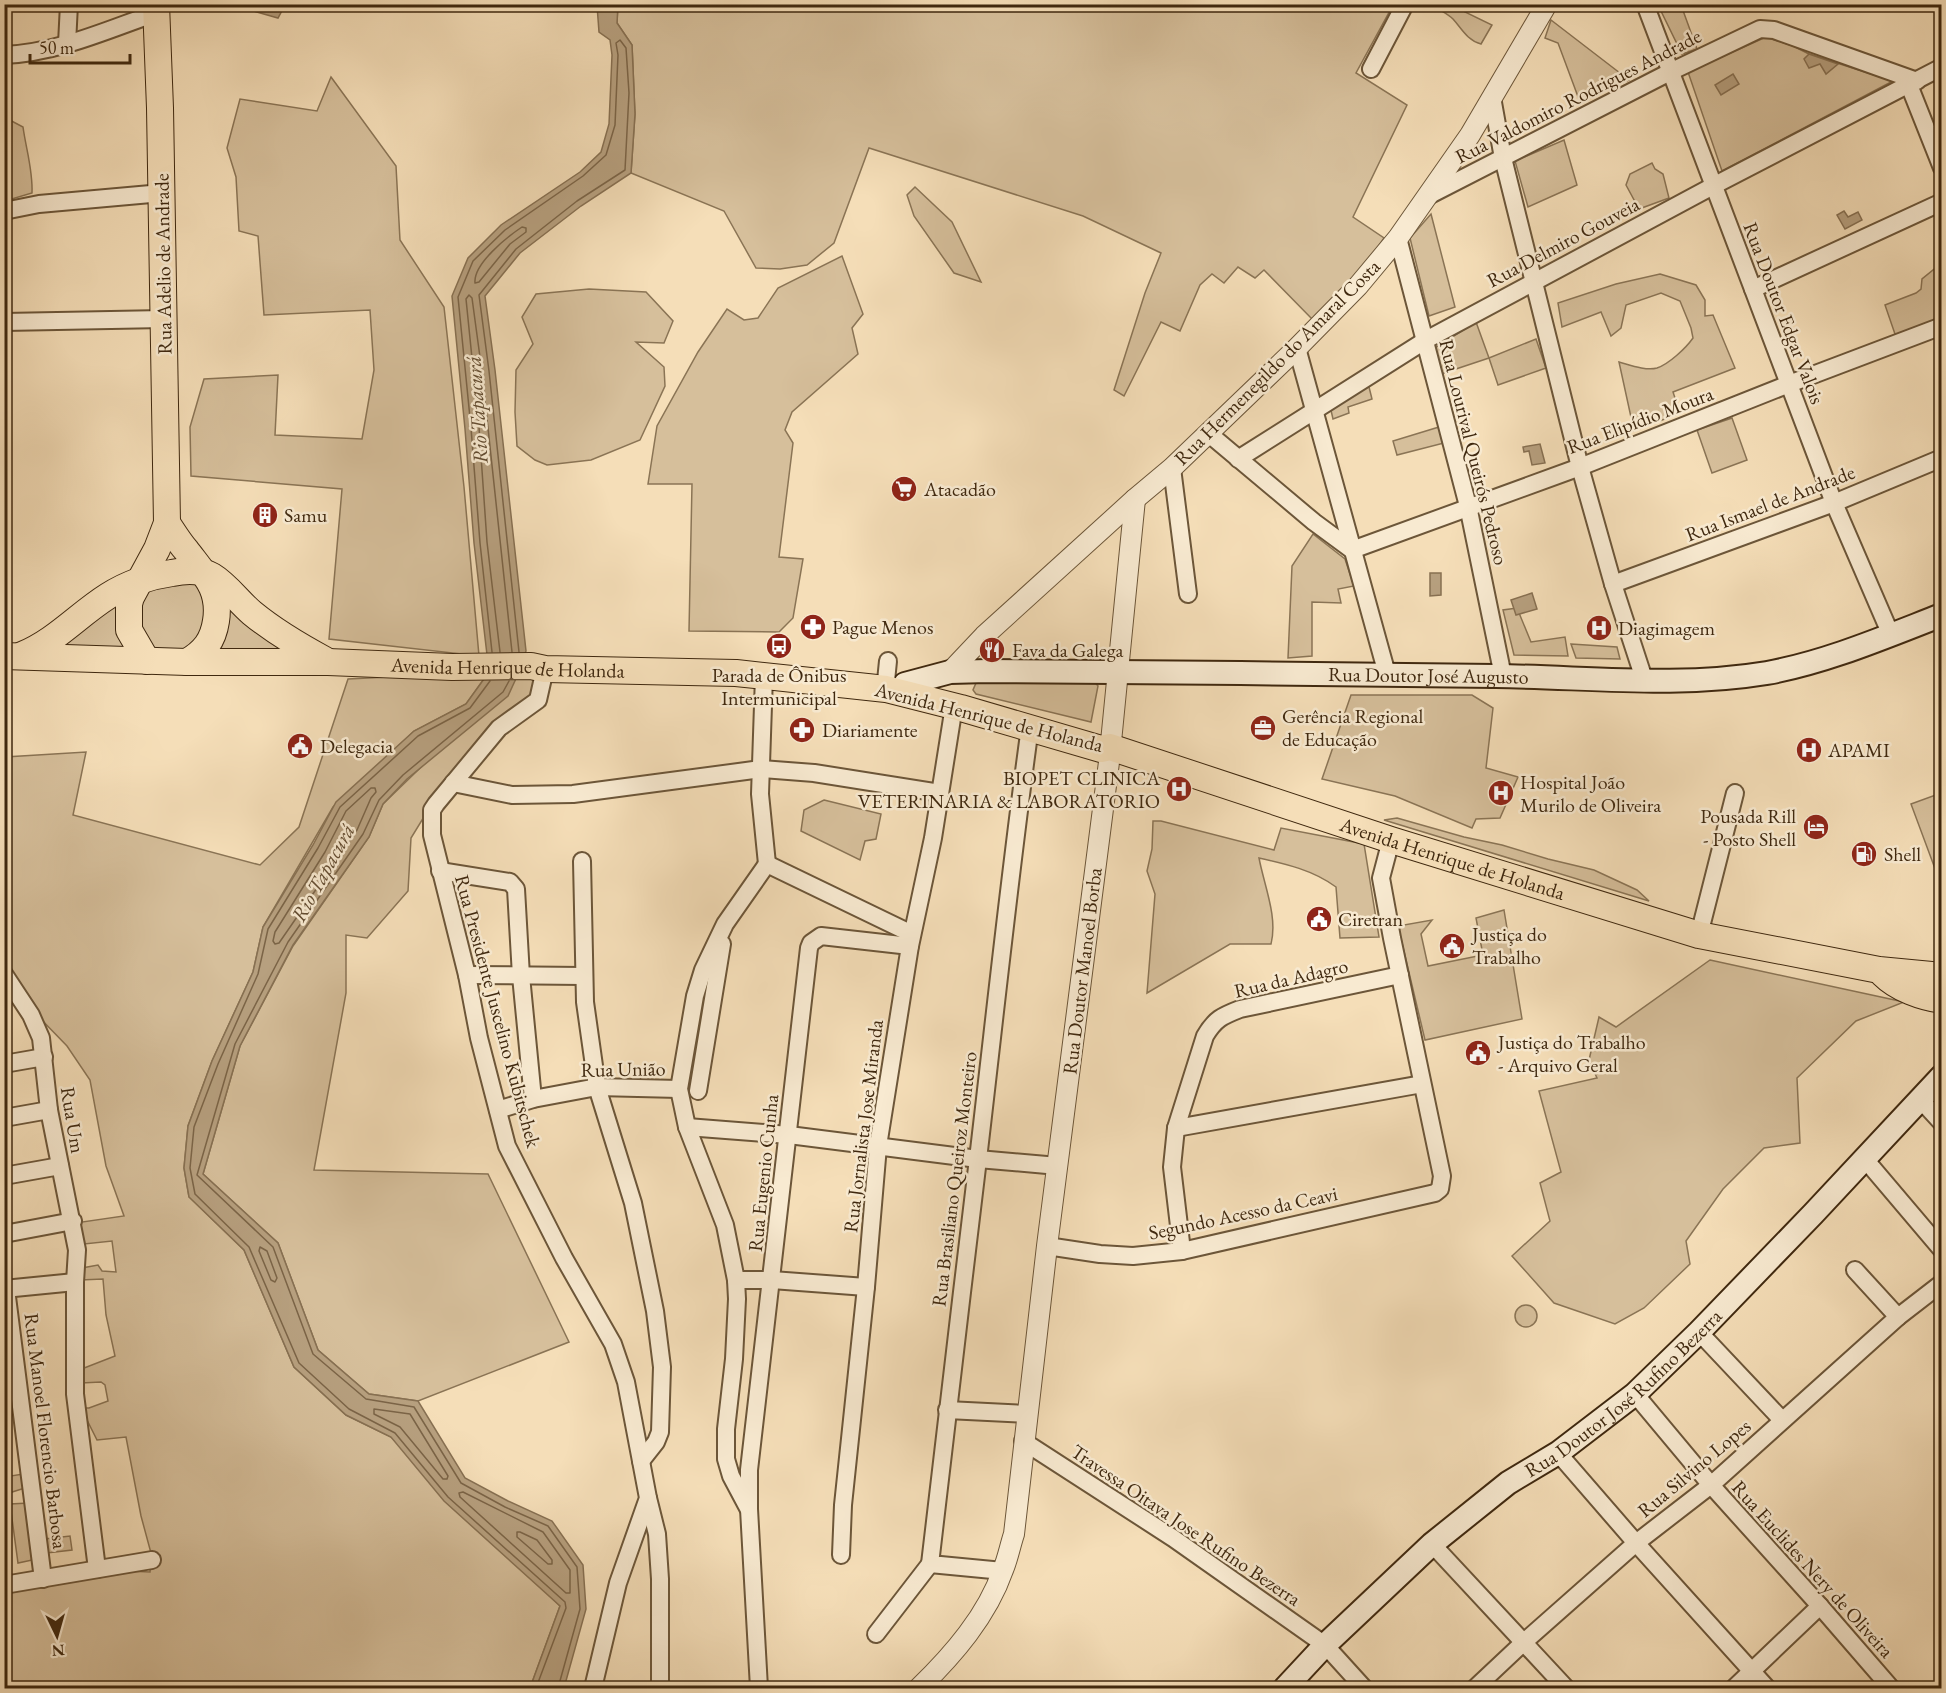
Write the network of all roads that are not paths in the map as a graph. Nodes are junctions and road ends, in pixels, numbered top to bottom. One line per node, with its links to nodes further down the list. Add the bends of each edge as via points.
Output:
1 (69, 4): 6 (street)
2 (1405, 4): 9 (street)
3 (1645, 4): 10 (street, Rua Doutor Edgar Valois)
4 (1541, 6): 12 (street, Rua Hermenegildo do Amaral Costa)
5 (156, 9): 6 (street); 16 (main road, Rua Adelio de Andrade)
6 (67, 44): 7 (street)
7 (4, 55)
8 (1941, 68): 11 (street, Rua Delmiro Gouveia)
9 (1371, 69)
10 (1670, 72): 11 (street, Rua Valdomiro Rodrigues Andrade, via 1753,32 1768,29); 13 (street, Rua Valdomiro Rodrigues Andrade); 15 (street, Rua Doutor Edgar Valois)
11 (1913, 83): 14 (street); 15 (street, Rua Delmiro Gouveia)
12 (1492, 98): 13 (street); 17 (street, Rua Hermenegildo do Amaral Costa)
13 (1503, 158): 17 (street, Rua Valdomiro Rodrigues Andrade); 21 (street)
14 (1941, 168)
15 (1713, 186): 21 (street, Rua Delmiro Gouveia); 22 (street, Rua Doutor Edgar Valois)
16 (162, 193): 19 (street); 23 (main road, Rua Adelio de Andrade)
17 (1428, 196): 20 (street, Rua Hermenegildo do Amaral Costa)
18 (1941, 202): 22 (street)
19 (4, 211)
20 (1398, 238): 26 (street, Rua Lourival Queirós Pedroso); 27 (street, Rua Hermenegildo do Amaral Costa)
21 (1533, 281): 26 (street, Rua Delmiro Gouveia); 33 (street)
22 (1753, 289): 28 (street, Rua Doutor Edgar Valois)
23 (164, 319): 24 (street); 38 (main road, Rua Adelio de Andrade)
24 (4, 322)
25 (1941, 326): 28 (street, Rua Elipídio Moura)
26 (1426, 340): 29 (street, Rua Delmiro Gouveia); 37 (street, Rua Lourival Queirós Pedroso)
27 (1297, 348): 29 (street); 30 (street, Rua Hermenegildo do Amaral Costa)
28 (1789, 384): 33 (street, Rua Elipídio Moura); 36 (street, Rua Doutor Edgar Valois)
29 (1314, 411): 32 (street, Rua Delmiro Gouveia); 39 (street)
30 (1208, 433): 32 (street); 34 (street, Rua Hermenegildo do Amaral Costa)
31 (1941, 458): 36 (street, Rua Ismael de Andrade)
32 (1238, 459): 39 (street)
33 (1580, 467): 37 (street, Rua Elipídio Moura); 42 (street)
34 (1172, 468): 35 (street, Rua Hermenegildo do Amaral Costa); 43 (street)
35 (1135, 499): 51 (street, Rua Doutor Manoel Borba); 52 (street, Rua Hermenegildo do Amaral Costa)
36 (1834, 503): 42 (street, Rua Ismael de Andrade); 45 (street, Rua Doutor Edgar Valois)
37 (1468, 506): 39 (street, Rua Elipídio Moura); 56 (street, Rua Lourival Queirós Pedroso)
38 (166, 523): 40 (main road); 41 (main road)
39 (1352, 550): 54 (street)
40 (205, 572): 41 (main road, via 183,571); 48 (main road, via 217,600 215,632 203,651); 49 (main road, via 283,637)
41 (140, 581): 46 (main road, via 106,598 46,643); 47 (main road, via 131,597 128,624)
42 (1613, 584): 57 (street)
43 (1188, 594)
44 (1941, 615): 45 (main road, Rua Doutor José Augusto)
45 (1891, 635): 57 (main road, Rua Doutor José Augusto, via 1766,673)
46 (12, 656): 47 (main road, Avenida Henrique de Holanda)
47 (147, 661): 48 (main road, Avenida Henrique de Holanda)
48 (187, 662): 49 (main road, Avenida Henrique de Holanda)
49 (328, 662): 50 (main road, Avenida Henrique de Holanda)
50 (538, 668): 53 (main road, via 546,660 745,664); 55 (main road, Avenida Henrique de Holanda); 62 (street, Rua Presidente Juscelino Kubitschek, via 538,700 499,728)
51 (1118, 671): 52 (main road, Rua Doutor José Augusto); 54 (main road, Rua Doutor José Augusto); 60 (street, Rua Doutor Manoel Borba)
52 (950, 672): 53 (main road, Rua Doutor José Augusto)
53 (888, 673): 60 (main road, via 1103,741)
54 (1387, 674): 56 (main road, Rua Doutor José Augusto)
55 (764, 676): 58 (main road, Avenida Henrique de Holanda, via 886,689); 61 (street)
56 (1503, 676): 57 (main road, Rua Doutor José Augusto)
57 (1645, 682)
58 (954, 706): 59 (main road, Avenida Henrique de Holanda); 63 (street, Rua Jornalista Jose Miranda)
59 (1030, 728): 60 (main road, Avenida Henrique de Holanda, via 1101,748); 101 (street, Rua Brasiliano Queiroz Monteiro)
60 (1110, 747): 65 (main road, Avenida Henrique de Holanda); 103 (street, Rua Doutor Manoel Borba)
61 (761, 769): 62 (street, via 573,794 512,795); 63 (street, via 814,773); 67 (street)
62 (453, 783): 68 (street, Rua Presidente Juscelino Kubitschek, via 432,810 432,835)
63 (940, 793): 71 (street, Rua Jornalista Jose Miranda)
64 (1735, 793): 70 (street)
65 (1391, 840): 70 (main road, Avenida Henrique de Holanda); 77 (street, via 1380,878)
66 (582, 861): 79 (street)
67 (767, 864): 69 (street); 71 (street)
68 (440, 871): 76 (street, Rua Presidente Juscelino Kubitschek); 78 (street, via 510,882 514,886)
69 (725, 924): 88 (street, via 695,996); 89 (street)
70 (1699, 935): 73 (main road, Avenida Henrique de Holanda)
71 (911, 940): 98 (street, Rua Eugenio Cunha, via 821,936 811,943); 99 (street, Rua Jornalista Jose Miranda)
72 (1941, 963): 73 (main road)
73 (1849, 964): 74 (main road, Avenida Henrique de Holanda)
74 (1879, 970): 80 (main road, Avenida Henrique de Holanda); 82 (main road, via 1897,985)
75 (4, 974): 81 (street, Rua Um)
76 (466, 975): 78 (street); 93 (street, Rua Presidente Juscelino Kubitschek)
77 (1400, 975): 86 (street); 97 (street, Rua da Adagro, via 1240,1009 1213,1023 1205,1036)
78 (521, 976): 79 (street); 90 (street)
79 (583, 976): 87 (street)
80 (1941, 976)
81 (11, 993): 83 (street, Rua Um, via 31,1015)
82 (1941, 999)
83 (44, 1057): 84 (street); 92 (street, Rua Um)
84 (4, 1064)
85 (1941, 1076): 91 (main road, Rua Doutor José Rufino Bezerra)
86 (1422, 1084): 97 (street); 109 (street, Segundo Acesso da Ceavi, via 1442,1176 1440,1190)
87 (597, 1087): 88 (street, Rua União); 90 (street, Rua União); 125 (street, via 633,1203 662,1367 660,1432)
88 (679, 1089): 96 (street)
89 (698, 1091)
90 (533, 1099): 93 (street, Rua União)
91 (1920, 1099): 95 (street); 100 (main road, Rua Doutor José Rufino Bezerra)
92 (49, 1110): 94 (street); 102 (street, Rua Um)
93 (498, 1110): 125 (street, Rua Presidente Juscelino Kubitschek, via 507,1146 613,1344 626,1382)
94 (4, 1118)
95 (1941, 1123)
96 (687, 1127): 98 (street); 111 (street, via 725,1225)
97 (1176, 1128): 109 (street, Rua da Adagro, via 1172,1167)
98 (789, 1135): 99 (street); 112 (street, Rua Eugenio Cunha)
99 (878, 1146): 101 (street); 115 (street, Rua Jornalista Jose Miranda)
100 (1864, 1158): 108 (street); 118 (main road, Rua Doutor José Rufino Bezerra)
101 (978, 1159): 103 (street); 120 (street, Rua Brasiliano Queiroz Monteiro)
102 (60, 1166): 104 (street); 105 (street, Rua Um)
103 (1058, 1166): 107 (street, Rua Doutor Manoel Borba)
104 (4, 1176)
105 (73, 1221): 106 (street); 113 (street, Rua Um, via 77,1250)
106 (4, 1234)
107 (1047, 1246): 109 (street, Segundo Acesso da Ceavi, via 1133,1256); 121 (street, Rua Doutor Manoel Borba)
108 (1941, 1250)
109 (1182, 1251)
110 (1855, 1270): 117 (street)
111 (736, 1280): 112 (street); 128 (street, via 726,1458 730,1476)
112 (772, 1280): 115 (street); 128 (street, Rua Eugenio Cunha, via 753,1430)
113 (75, 1282): 116 (street); 134 (street, Rua Um, via 75,1394)
114 (1941, 1283): 117 (street, Rua Silvino Lopes)
115 (866, 1287): 131 (street, Rua Jornalista Jose Miranda)
116 (5, 1289): 136 (street, Rua Manoel Florencio Barbosa)
117 (1898, 1317): 122 (street, Rua Silvino Lopes)
118 (1699, 1332): 119 (main road, Rua Doutor José Rufino Bezerra); 122 (street)
119 (1635, 1394): 124 (main road, Rua Doutor José Rufino Bezerra); 126 (street, Rua Euclides Nery de Oliveira)
120 (946, 1410): 121 (street); 133 (street, Rua Brasiliano Queiroz Monteiro)
121 (1028, 1414): 123 (street, Rua Doutor Manoel Borba)
122 (1782, 1420): 126 (street, Rua Silvino Lopes)
123 (1023, 1441): 135 (street, Rua Doutor Manoel Borba, via 1014,1534); 141 (street, Travessa Oitava Jose Rufino Bezerra, via 1173,1538)
124 (1558, 1453): 129 (street); 130 (main road, Rua Doutor José Rufino Bezerra, via 1508,1483)
125 (641, 1461): 127 (street, Rua Presidente Juscelino Kubitschek)
126 (1711, 1485): 129 (street, Rua Silvino Lopes); 138 (street, Rua Euclides Nery de Oliveira)
127 (648, 1497): 143 (street, via 618,1583); 144 (street, Rua Presidente Juscelino Kubitschek, via 657,1534 660,1579)
128 (749, 1509): 145 (street, Rua Eugenio Cunha)
129 (1636, 1543): 140 (street, Rua Silvino Lopes); 142 (street)
130 (1432, 1544): 140 (street); 141 (main road, Rua Doutor José Rufino Bezerra)
131 (840, 1555)
132 (152, 1560): 134 (street)
133 (930, 1564): 135 (street); 139 (street)
134 (97, 1569): 136 (street)
135 (1003, 1571): 146 (street, Rua Doutor Manoel Borba, via 976,1621 951,1656)
136 (43, 1579): 137 (street)
137 (4, 1585)
138 (1820, 1606): 142 (street); 153 (street, Rua Euclides Nery de Oliveira)
139 (876, 1634)
140 (1524, 1642): 149 (street, Rua Silvino Lopes); 150 (street)
141 (1325, 1645): 147 (main road, Rua Doutor José Rufino Bezerra); 148 (street, Travessa Oitava Jose Rufino Bezerra)
142 (1752, 1672): 151 (street); 152 (street)
143 (593, 1689)
144 (660, 1689)
145 (759, 1689)
146 (919, 1689)
147 (1285, 1689)
148 (1364, 1689)
149 (1475, 1689)
150 (1566, 1689)
151 (1734, 1689)
152 (1767, 1689)
153 (1891, 1689)

